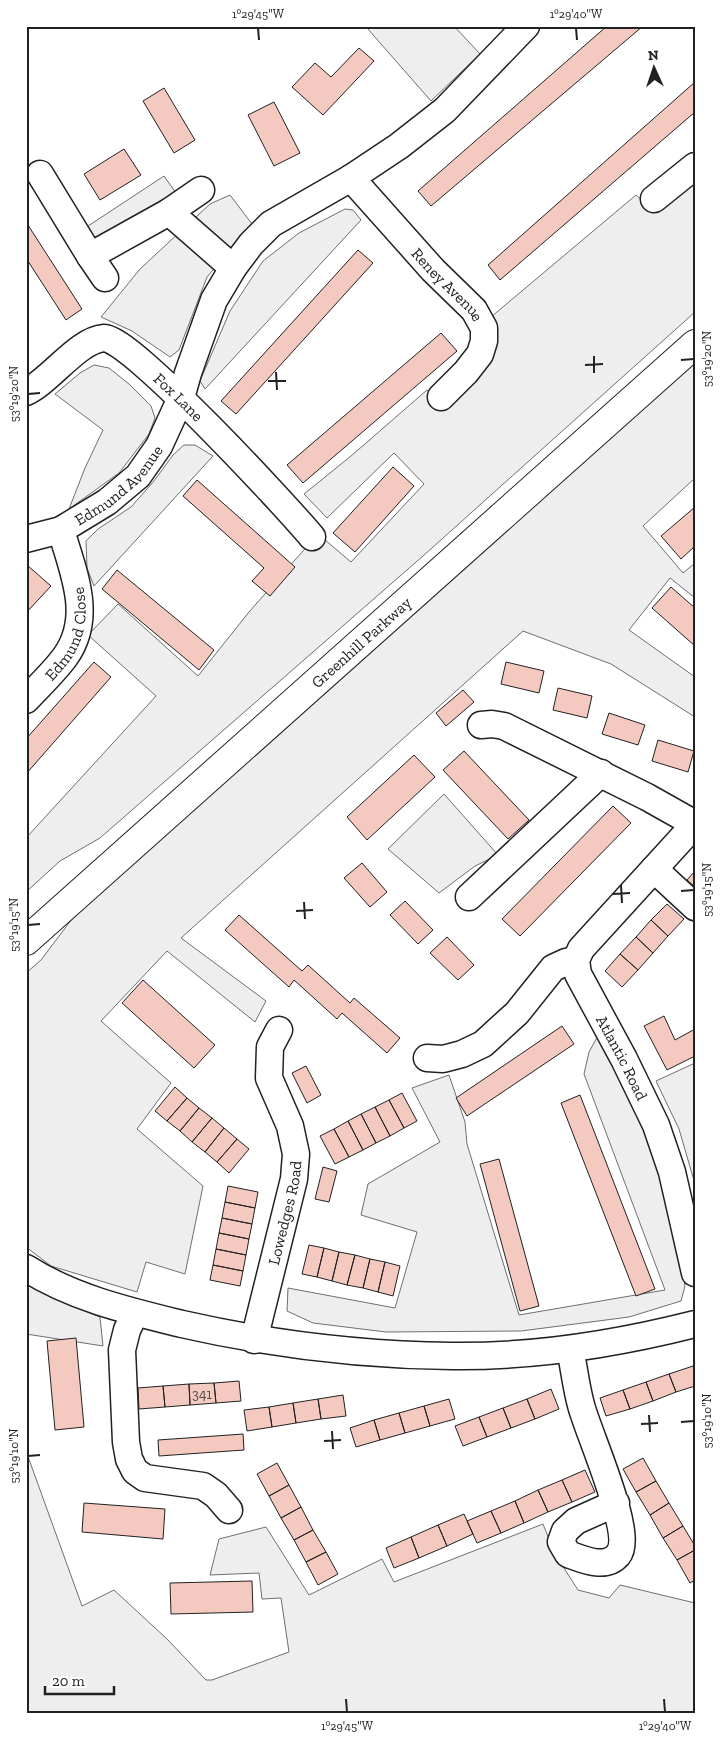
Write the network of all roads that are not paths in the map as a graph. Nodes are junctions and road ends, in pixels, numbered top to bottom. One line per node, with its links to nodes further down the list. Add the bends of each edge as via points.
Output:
1 (526, 26): 4 (street, via 445,110)
2 (695, 166): 6 (street)
3 (40, 174): 8 (street)
4 (352, 178): 9 (street, via 271,224); 13 (street, Reney Avenue, via 433,270 474,310 484,328 480,354)
5 (201, 190): 7 (street)
6 (654, 199)
7 (169, 212): 8 (street); 9 (street)
8 (90, 256): 10 (street)
9 (233, 268): 14 (street, via 214,300)
10 (105, 278)
11 (695, 344): 25 (main road, Greenhill Parkway)
12 (26, 392): 14 (street, Fox Lane, via 92,340 106,338 122,346)
13 (441, 397)
14 (181, 398): 15 (street, Edmund Avenue, via 159,446 138,476 107,502); 16 (street, Fox Lane)
15 (61, 530): 17 (street, Edmund Avenue); 18 (street, Edmund Close, via 81,614 78,633 66,656)
16 (312, 537)
17 (26, 539)
18 (26, 700)
19 (481, 725): 20 (street, via 504,726)
20 (601, 773): 21 (street); 23 (street)
21 (695, 824): 22 (street)
22 (654, 869): 24 (street); 26 (street, via 581,949)
23 (469, 897)
24 (695, 907)
25 (26, 941)
26 (576, 960): 28 (street, via 553,968 517,1013 483,1044 443,1059); 30 (street, Atlantic Road, via 578,974 656,1126 672,1172)
27 (279, 1030): 33 (street, Lowedges Road, via 270,1048 269,1078 290,1126 296,1154 294,1179)
28 (427, 1058)
29 (26, 1268): 31 (street, via 44,1279)
30 (695, 1273)
31 (135, 1313): 33 (street); 36 (street, via 122,1350 129,1459 145,1478 204,1486)
32 (695, 1324): 34 (street)
33 (254, 1340): 34 (street, via 354,1351 452,1356)
34 (570, 1349): 35 (street, via 591,1438)
35 (616, 1503)
36 (230, 1510)

